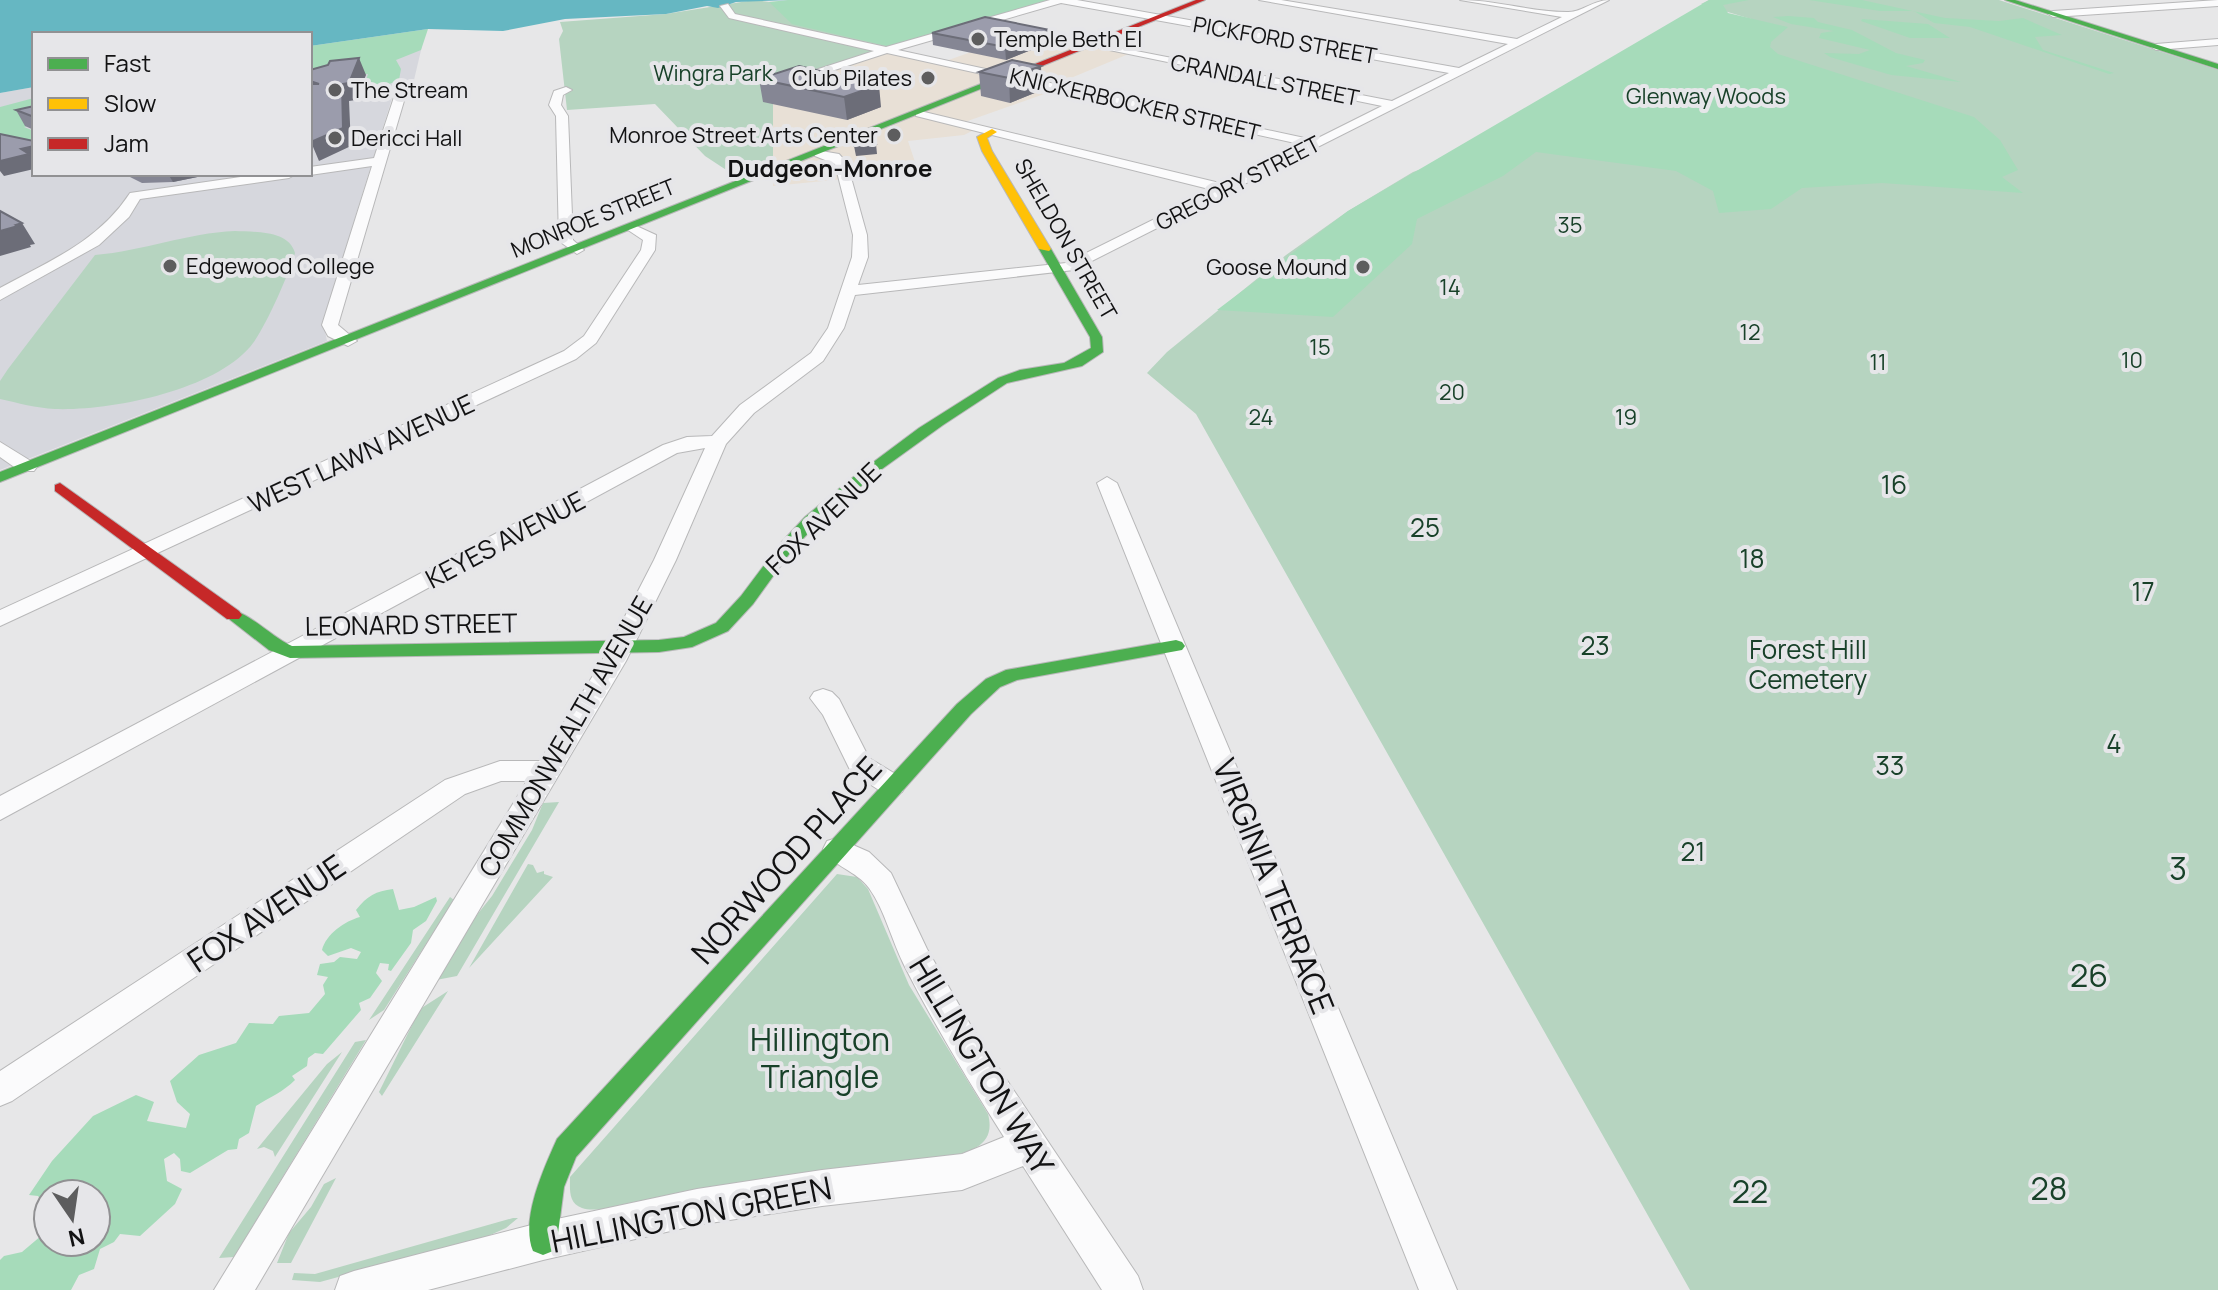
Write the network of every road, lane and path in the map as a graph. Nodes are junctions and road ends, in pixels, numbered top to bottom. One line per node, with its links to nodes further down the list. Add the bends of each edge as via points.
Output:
1 (1061, 0): 12 (street, PICKFORD STREET); 19 (street)
2 (1202, 0): 12 (street, MONROE STREET)
3 (1264, 0): 14 (street)
4 (1466, 0): 9 (street); 11 (street)
5 (1604, 0): 11 (street, GREGORY STREET)
6 (2008, 0): 10 (street)
7 (2218, 3): 10 (street)
8 (725, 6): 19 (street, KNICKERBOCKER STREET, via 732,16)
9 (1454, 7)
10 (2053, 14): 18 (street)
11 (1572, 16): 16 (street, GREGORY STREET)
12 (1159, 17): 17 (street, MONROE STREET); 21 (street, PICKFORD STREET)
13 (1431, 19): 14 (street)
14 (1419, 26): 16 (street)
15 (2218, 42): 18 (street)
16 (1520, 43): 21 (street, GREGORY STREET)
17 (1090, 45): 22 (street, MONROE STREET); 26 (street, CRANDALL STREET)
18 (2156, 47): 20 (street)
19 (887, 50): 22 (street, KNICKERBOCKER STREET); 23 (street)
20 (2218, 67)
21 (1461, 72): 26 (street, GREGORY STREET)
22 (1011, 76): 27 (street, MONROE STREET); 29 (street, KNICKERBOCKER STREET)
23 (799, 77)
24 (403, 84): 31 (street)
25 (566, 90): 36 (street, via 558,93 555,105 562,116 566,241)
26 (1393, 105): 29 (street, GREGORY STREET)
27 (920, 113): 28 (street); 30 (street, MONROE STREET)
28 (992, 132): 34 (street); 37 (street, SHELDON STREET, via 981,139)
29 (1316, 144): 34 (street, GREGORY STREET)
30 (820, 153): 35 (street, MONROE STREET); 38 (street, COMMONWEALTH AVENUE, via 841,163 855,211 860,257)
31 (380, 161): 32 (street); 40 (street, via 330,325)
32 (312, 171)
33 (275, 176): 39 (street, via 135,196 98,238)
34 (1226, 189): 37 (street, GREGORY STREET)
35 (632, 228): 36 (street, MONROE STREET); 48 (street, WEST LAWN AVENUE, via 651,238 648,250 590,339 570,355)
36 (577, 250): 40 (street, MONROE STREET)
37 (1058, 270): 38 (street, GREGORY STREET); 41 (street, SHELDON STREET, via 1099,344 1096,354)
38 (849, 291): 42 (street, COMMONWEALTH AVENUE, via 836,328 817,357 747,409)
39 (0, 295)
40 (348, 341): 44 (street, MONROE STREET)
41 (1076, 367): 50 (street, FOX AVENUE, via 1008,378 895,449 792,540 715,634 684,645)
42 (717, 442): 50 (street, COMMONWEALTH AVENUE); 52 (street, KEYES AVENUE, via 670,449)
43 (0, 448): 44 (street)
44 (27, 467): 45 (street, MONROE STREET)
45 (0, 477)
46 (1107, 483): 51 (street, VIRGINIA TERRACE)
47 (60, 488): 48 (street, LEONARD STREET)
48 (145, 553): 49 (street, WEST LAWN AVENUE); 52 (street, LEONARD STREET)
49 (0, 619)
50 (623, 646): 52 (street, LEONARD STREET); 54 (street, COMMONWEALTH AVENUE)
51 (1176, 646): 55 (street, NORWOOD PLACE, via 1029,671 993,683); 64 (street, VIRGINIA TERRACE)
52 (290, 652): 56 (street, KEYES AVENUE)
53 (823, 698): 55 (street, via 858,763)
54 (545, 771): 58 (street, FOX AVENUE, via 500,771 455,787); 61 (street, COMMONWEALTH AVENUE)
55 (892, 785): 57 (street, NORWOOD PLACE)
56 (0, 809)
57 (837, 849): 59 (street, HILLINGTON WAY, via 881,881 944,1011); 60 (street, NORWOOD PLACE, via 566,1148 550,1187)
58 (0, 1090)
59 (1027, 1144): 60 (street, HILLINGTON GREEN, via 962,1172 763,1196); 63 (street, HILLINGTON WAY)
60 (543, 1241): 62 (street, HILLINGTON GREEN)
61 (233, 1290)
62 (354, 1290)
63 (1124, 1290)
64 (1438, 1290)

